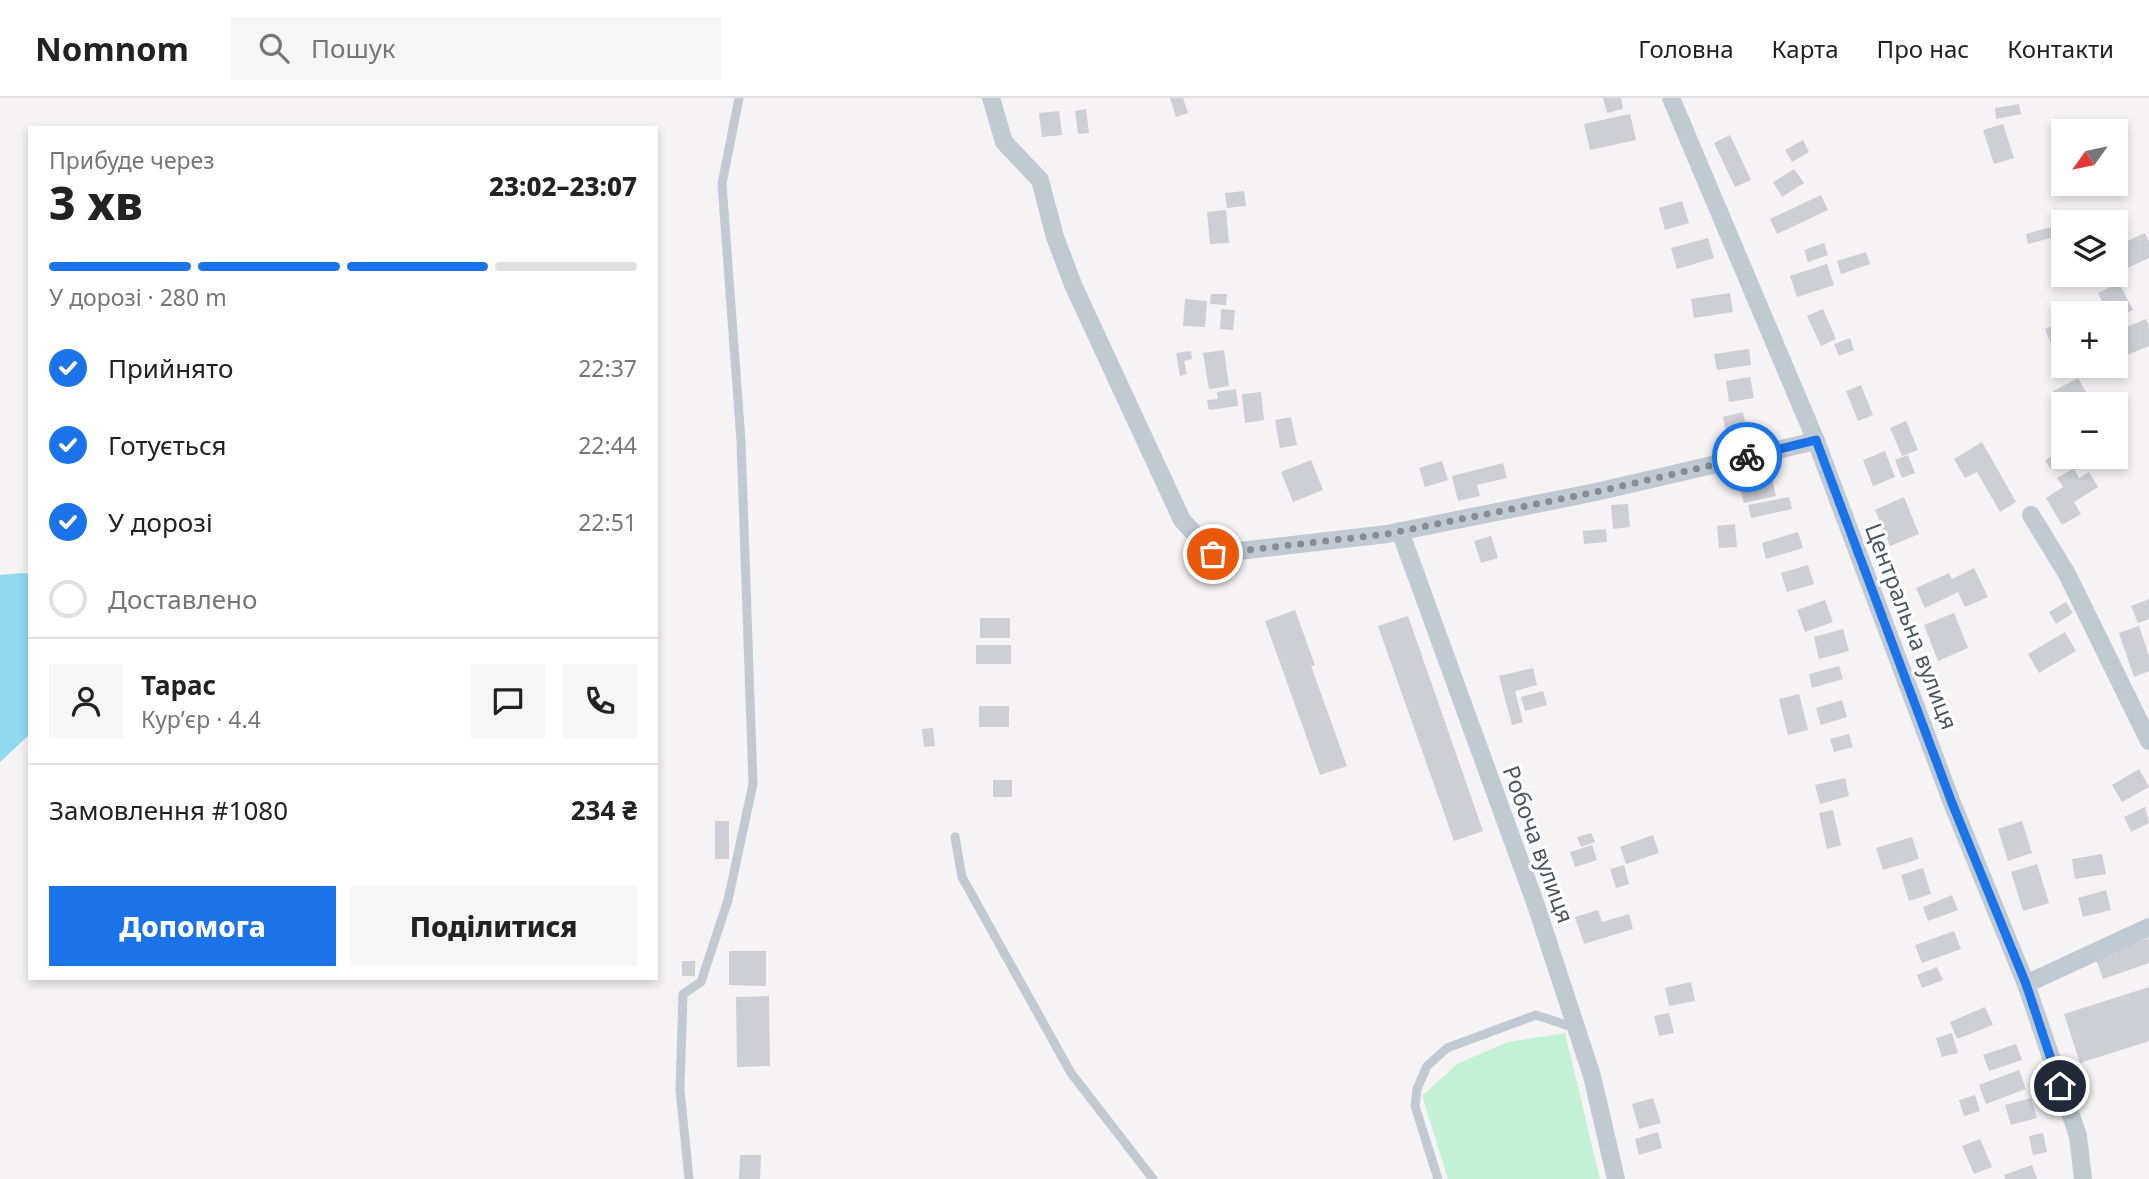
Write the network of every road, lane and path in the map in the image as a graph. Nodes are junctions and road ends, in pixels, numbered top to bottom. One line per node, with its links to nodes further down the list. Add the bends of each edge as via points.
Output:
1 (739, 98): 12 (lane, via 722,184 741,440 753,784 724,912 701,982 683,994 680,1090)
2 (991, 98): 6 (street, via 1004,142 1040,180 1074,287 1182,520 1213,554)
3 (1671, 98): 4 (street, Центральна вулиця)
4 (1816, 440): 6 (street, via 1596,492); 10 (street, Центральна вулиця, via 1952,803)
5 (2031, 515): 7 (street, via 2067,574)
6 (1400, 531): 11 (street, Робоча вулиця)
7 (2149, 741)
8 (955, 837): 13 (lane, via 962,877 1071,1073)
9 (2149, 927): 10 (street)
10 (2026, 984): 16 (street, Центральна вулиця, via 2078,1136)
11 (1576, 1028): 14 (lane, via 1536,1015 1447,1048 1427,1066 1415,1106); 15 (street, Робоча вулиця)
12 (689, 1179)
13 (1153, 1179)
14 (1438, 1179)
15 (1615, 1179)
16 (2083, 1179)

